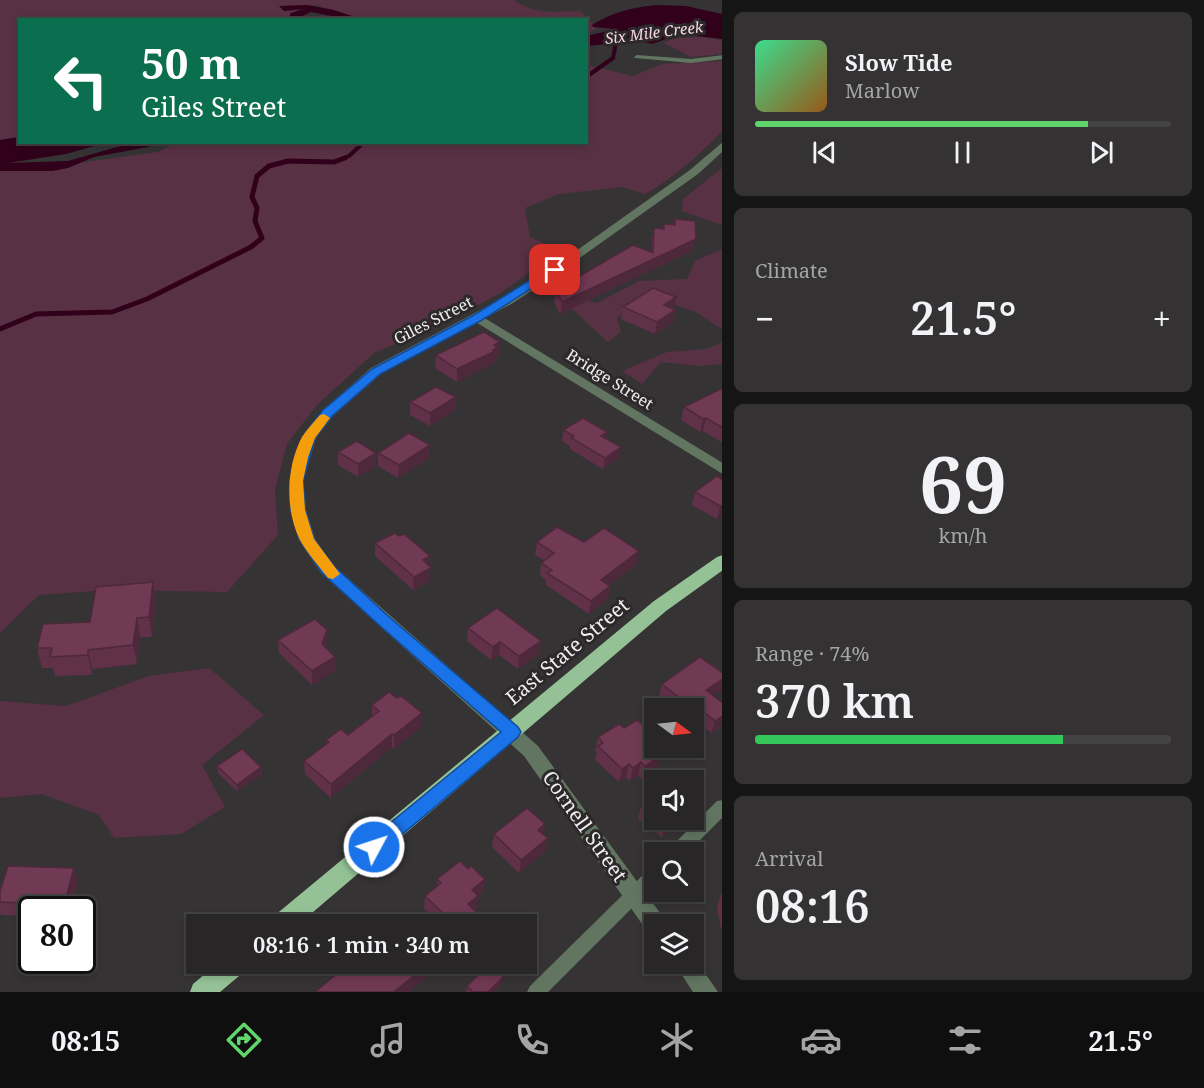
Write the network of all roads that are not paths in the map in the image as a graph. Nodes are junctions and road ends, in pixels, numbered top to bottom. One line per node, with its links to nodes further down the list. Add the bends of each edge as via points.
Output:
1 (637, 57): 2 (lane, via 691,61)
2 (722, 57)
3 (722, 145): 4 (street, Giles Street, via 648,206)
4 (478, 318): 5 (street, Bridge Street); 7 (street, Giles Street, via 376,371 328,413 309,437 302,457 296,481 298,510 307,540 327,569)
5 (722, 469)
6 (722, 562): 7 (highway, East State Street, via 660,606)
7 (512, 732): 11 (street, Cornell Street, via 558,786); 12 (highway, East State Street)
8 (722, 808): 9 (lane)
9 (687, 842)
10 (644, 885): 11 (lane)
11 (633, 895): 13 (street, Cornell Street); 17 (lane)
12 (294, 914)
13 (647, 914)
14 (223, 974): 16 (highway)
15 (693, 974): 18 (street)
16 (202, 992)
17 (536, 992)
18 (707, 992)

